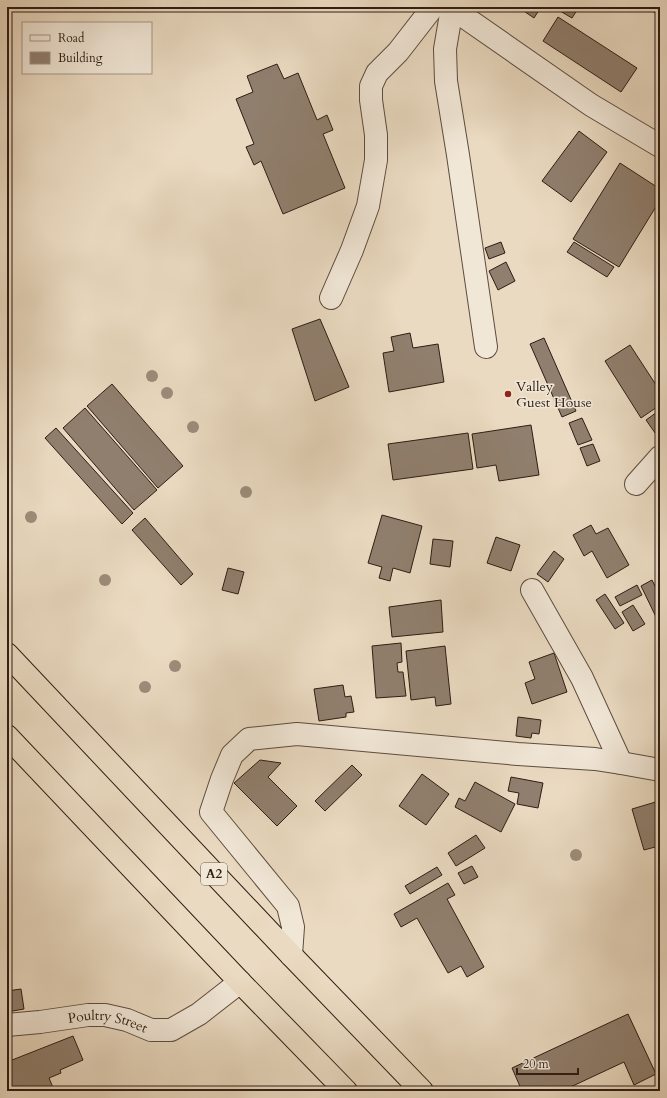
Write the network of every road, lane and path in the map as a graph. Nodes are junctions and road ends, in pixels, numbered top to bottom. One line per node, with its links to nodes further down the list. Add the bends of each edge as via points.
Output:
1 (445, 7): 2 (street, via 591,106); 3 (street, via 377,73 371,86 376,160 368,206 352,250); 4 (street, via 446,81)
2 (660, 146)
3 (330, 298)
4 (486, 347)
5 (660, 457): 6 (street)
6 (636, 484)
7 (532, 590): 10 (street, via 582,678)
8 (7, 654): 12 (highway, A2)
9 (7, 736): 13 (highway)
10 (621, 763): 11 (street); 12 (street, via 297,734 249,739 232,754 211,812 288,906 293,927)
11 (660, 770)
12 (291, 955): 16 (highway, A2)
13 (240, 982): 14 (street, Poultry Street, via 199,1014 171,1030 151,1030 127,1020 105,1015); 15 (highway)
14 (7, 1025)
15 (346, 1091)
16 (422, 1091)

